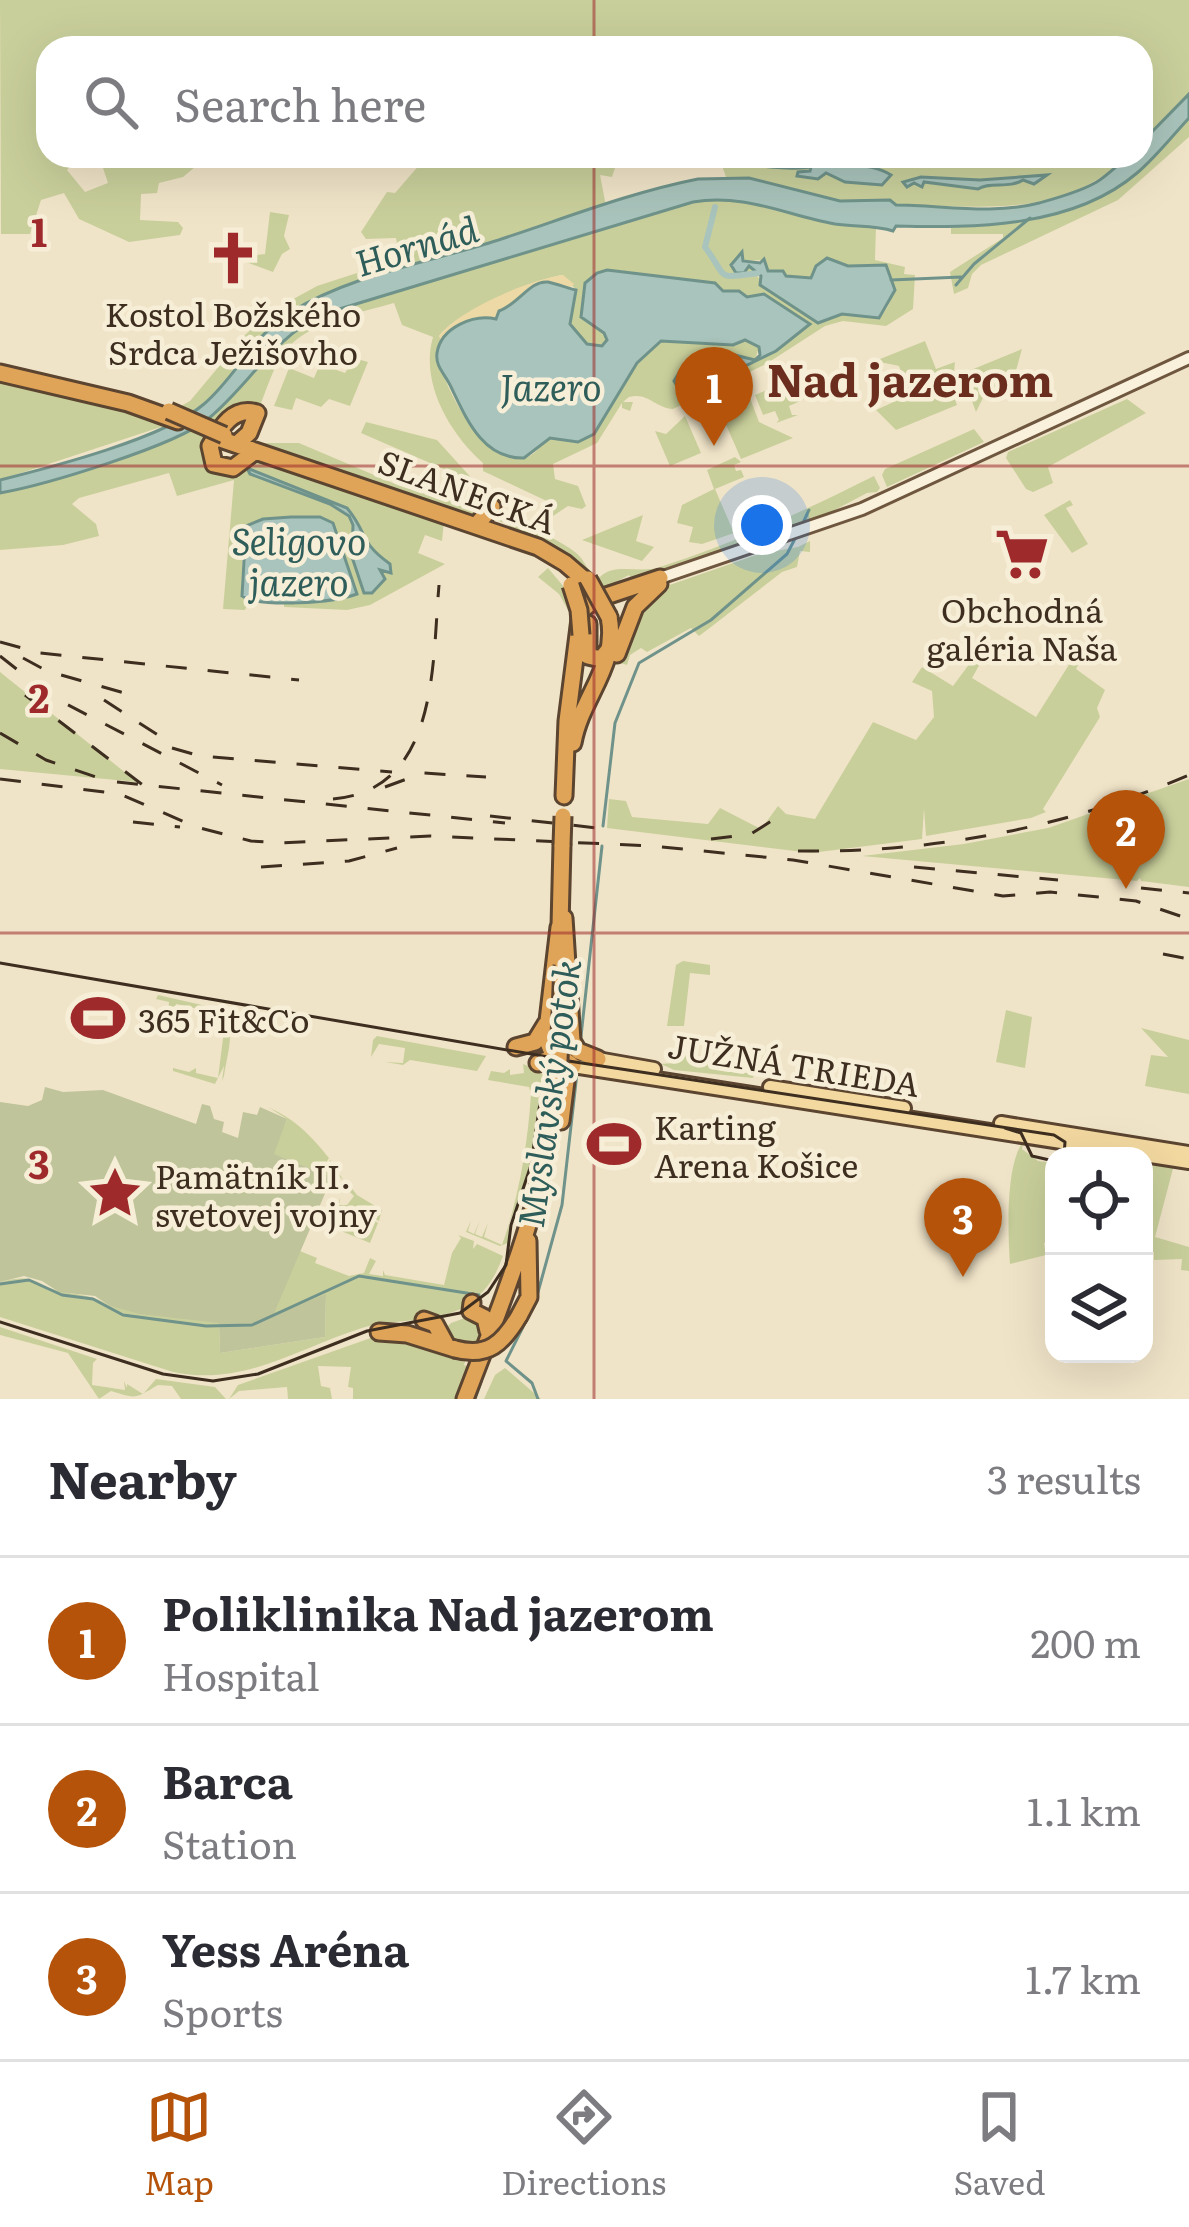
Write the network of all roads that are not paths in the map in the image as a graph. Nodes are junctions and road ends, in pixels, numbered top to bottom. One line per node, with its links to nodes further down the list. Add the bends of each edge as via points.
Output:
1 (1189, 361): 4 (main road, via 860,516)
2 (0, 370): 3 (highway, SLANECKÁ, bridge, via 113,393 240,444)
3 (487, 521): 5 (highway, SLANECKÁ, via 560,560); 5 (highway, SLANECKÁ, via 545,547)
4 (662, 580): 6 (highway); 9 (highway, via 637,604 611,669)
5 (581, 582): 6 (highway, bridge); 7 (highway, bridge)
6 (604, 609): 7 (highway, via 605,651 594,655); 8 (highway); 10 (highway, via 585,605 577,623)
7 (584, 641): 8 (highway, via 599,659); 10 (highway)
8 (611, 644): 9 (highway)
9 (580, 712): 11 (highway)
10 (564, 796): 11 (highway)
11 (564, 816): 12 (highway, bridge)
12 (562, 920): 13 (highway); 16 (highway)
13 (557, 967): 14 (highway); 16 (highway, bridge)
14 (547, 1021): 15 (highway, via 535,1042); 16 (highway, via 546,1043)
15 (516, 1047)
16 (569, 1063): 17 (main road, JUŽNÁ TRIEDA); 18 (highway)
17 (1189, 1157)
18 (540, 1179): 19 (highway); 25 (highway)
19 (513, 1246): 20 (highway); 22 (highway, via 529,1290)
20 (509, 1297): 22 (highway, via 523,1290); 27 (highway)
21 (472, 1303): 25 (highway, via 488,1322)
22 (521, 1313): 26 (highway, bridge, via 489,1350)
23 (437, 1320): 26 (highway)
24 (380, 1332): 26 (highway)
25 (487, 1340): 27 (highway)
26 (446, 1345)
27 (468, 1399)

